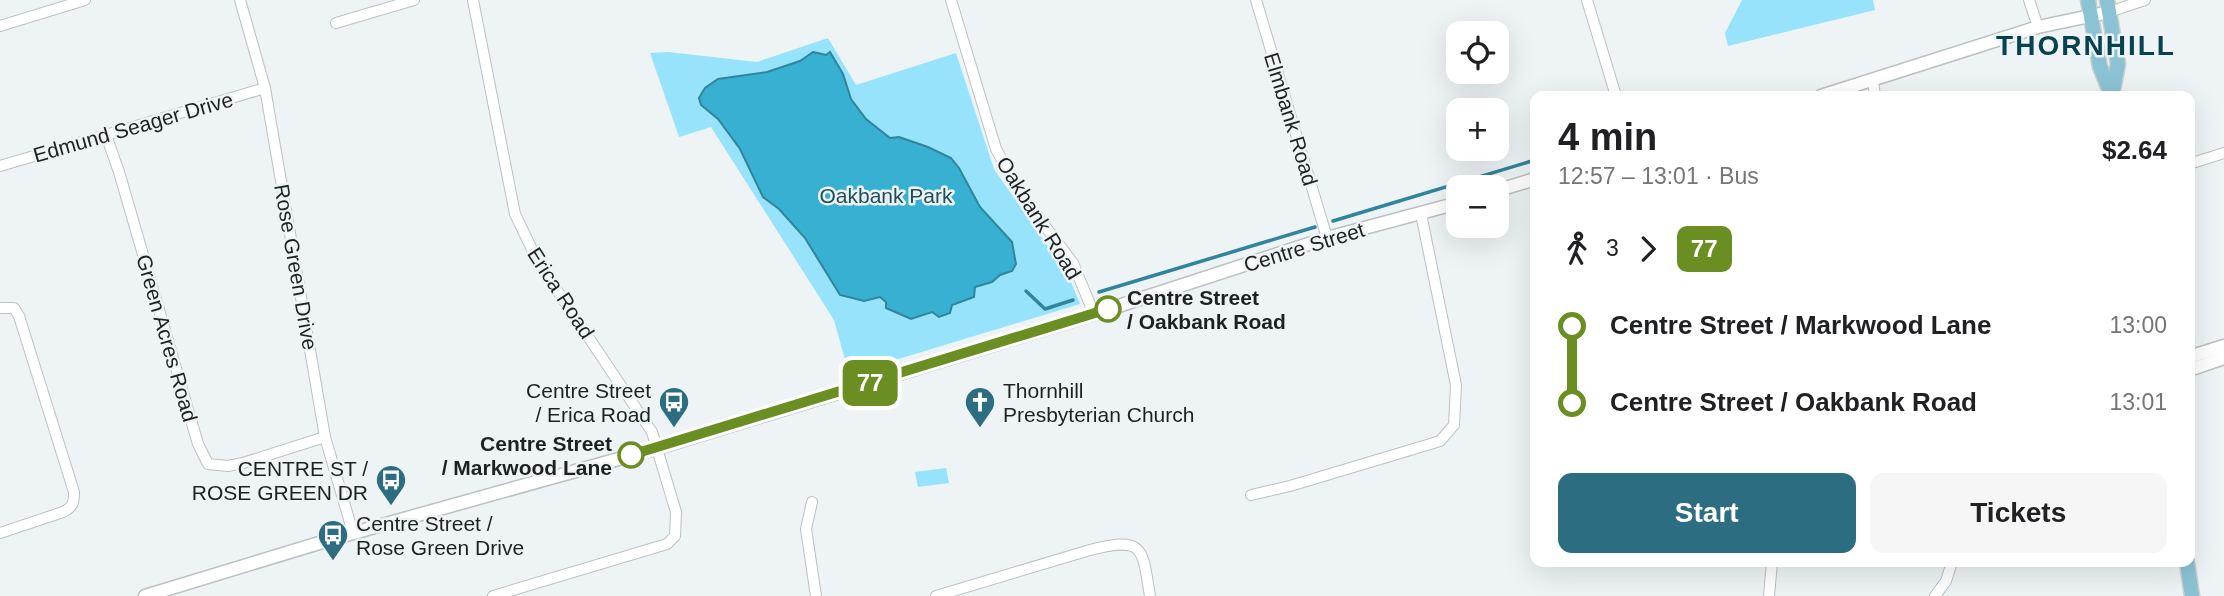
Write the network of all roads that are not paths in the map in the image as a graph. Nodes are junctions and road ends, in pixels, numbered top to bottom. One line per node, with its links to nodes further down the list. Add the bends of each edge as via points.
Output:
1 (85, 0): 14 (street)
2 (240, 0): 17 (street, Rose Green Drive)
3 (414, 0): 13 (street)
4 (473, 0): 39 (street, Erica Road, via 516,214 538,262 652,432)
5 (951, 0): 33 (street, Oakbank Road, via 996,149 1020,192 1073,263)
6 (1256, 0): 31 (street, Elmbank Road)
7 (1587, 0): 18 (street)
8 (2029, 0): 15 (street)
9 (2088, 0): 12 (main road)
10 (2145, 0): 11 (street)
11 (2108, 6): 12 (main road); 22 (main road, via 2118,64)
12 (2090, 15): 15 (main road); 21 (main road, via 2100,67)
13 (336, 23)
14 (0, 26)
15 (2038, 27): 16 (main road)
16 (1873, 81): 19 (main road); 20 (street)
17 (265, 88): 23 (street, Edmund Seager Drive); 38 (street, Rose Green Drive)
18 (1614, 91)
19 (1838, 91)
20 (1874, 91)
21 (2110, 91)
22 (2113, 91)
23 (106, 135): 26 (street, Edmund Seager Drive); 38 (street, Green Acres Road, via 198,444 208,464 243,463)
24 (2224, 153): 25 (street)
25 (2195, 162)
26 (0, 166)
27 (1530, 181): 28 (main road)
28 (1509, 187)
29 (1446, 207): 30 (main road, Centre Street)
30 (1422, 214): 31 (main road, Centre Street); 40 (street, via 1456,385 1454,425 1440,441)
31 (1326, 238): 33 (main road, Centre Street)
32 (0, 308): 42 (street, via 14,308 19,316 75,492 71,508)
33 (1094, 314): 39 (main road, Centre Street)
34 (2224, 346): 35 (main road)
35 (2195, 355)
36 (2224, 358): 37 (main road)
37 (2195, 368)
38 (325, 437): 43 (street, Rose Green Drive)
39 (658, 448): 43 (main road, Centre Street); 48 (street, Erica Road, via 676,512 675,536 667,544)
40 (1251, 495)
41 (812, 502): 49 (street, via 806,530)
42 (0, 533)
43 (353, 533): 47 (main road, Centre Street)
44 (1772, 567): 52 (street)
45 (1950, 567): 53 (street)
46 (2188, 567): 54 (main road)
47 (145, 596)
48 (493, 596)
49 (816, 596)
50 (936, 596): 51 (street, via 1111,545 1125,545 1143,556)
51 (1150, 596)
52 (1769, 596)
53 (1935, 596)
54 (2192, 596)

